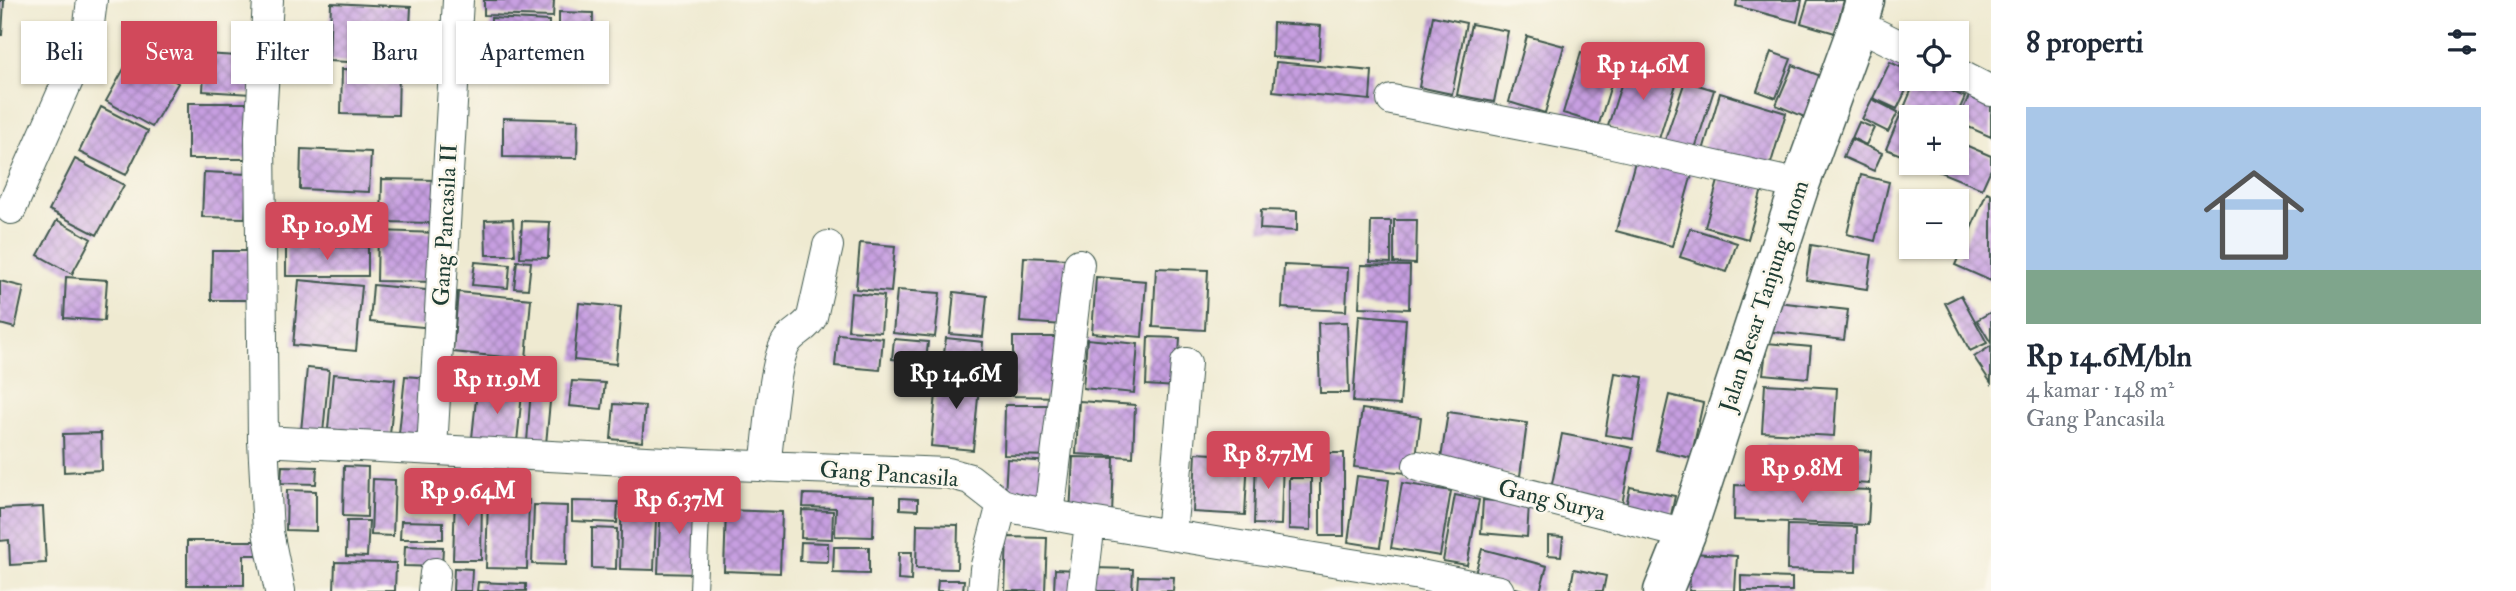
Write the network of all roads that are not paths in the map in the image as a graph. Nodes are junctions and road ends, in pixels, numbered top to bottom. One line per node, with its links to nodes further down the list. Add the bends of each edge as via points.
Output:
1 (92, 0): 10 (street, via 80,54)
2 (268, 0): 14 (street, via 260,137)
3 (458, 0): 15 (street, Gang Pancasila II)
4 (1861, 12): 5 (street); 9 (main road, Jalan Besar Tanjung Anom)
5 (1899, 42)
6 (1969, 80): 7 (street)
7 (1991, 91)
8 (1392, 100): 9 (street)
9 (1800, 185): 22 (main road, Jalan Besar Tanjung Anom)
10 (11, 209)
11 (828, 246): 18 (street, via 812,317 790,337 780,357)
12 (1079, 264): 20 (street)
13 (1186, 363): 23 (street)
14 (263, 441): 15 (street, Gang Pancasila); 24 (street, via 268,533)
15 (432, 449): 16 (street, Gang Pancasila)
16 (703, 464): 18 (street, Gang Pancasila); 25 (lane)
17 (1418, 466): 22 (street, Gang Surya)
18 (765, 467): 19 (street, Gang Pancasila, via 948,473 970,480)
19 (1002, 504): 20 (street, Gang Pancasila); 26 (street)
20 (1049, 515): 21 (street, Gang Pancasila)
21 (1090, 522): 23 (street, Gang Pancasila); 27 (street)
22 (1686, 534): 29 (main road, Jalan Besar Tanjung Anom)
23 (1171, 535): 28 (street, Gang Pancasila)
24 (280, 591)
25 (698, 591)
26 (983, 591)
27 (1082, 591)
28 (1499, 591)
29 (1662, 591)

